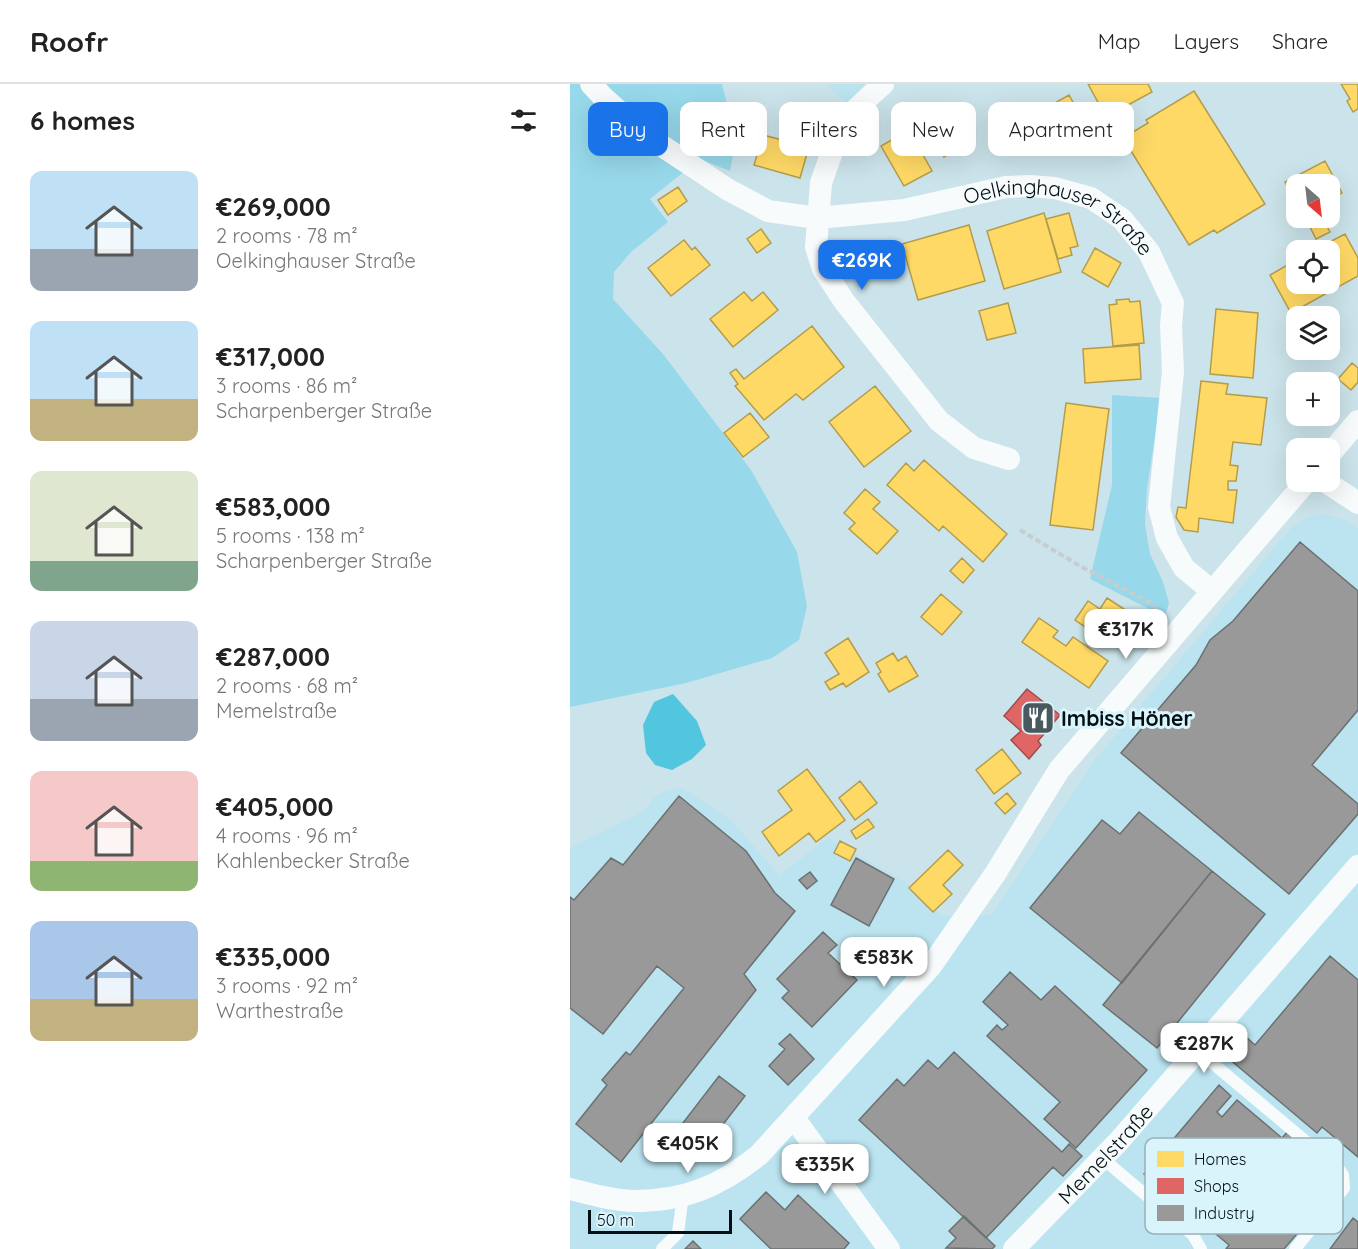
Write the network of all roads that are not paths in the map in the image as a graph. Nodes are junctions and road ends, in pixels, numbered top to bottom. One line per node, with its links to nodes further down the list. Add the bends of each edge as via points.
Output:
1 (591, 84): 3 (street, Oelkinghauser Straße, via 647,136 727,189 768,212)
2 (883, 84): 3 (street, via 840,129 821,183)
3 (817, 218): 6 (street, via 816,247 823,269 939,421 974,448); 10 (street, Oelkinghauser Straße, via 904,210 1006,187 1030,186 1056,188 1091,198 1122,219 1149,252 1173,303 1173,372 1159,507 1167,538 1184,568)
4 (1358, 421): 5 (street)
5 (1340, 442)
6 (1009, 459)
7 (1340, 491): 9 (street)
8 (1297, 492): 10 (street)
9 (1358, 503)
10 (1212, 591): 13 (street, via 1059,770 995,874 931,966)
11 (1358, 866): 12 (street, Memelstraße)
12 (1198, 1051): 14 (lane); 15 (street, Memelstraße)
13 (794, 1118): 18 (street, via 735,1174 700,1192); 22 (street)
14 (1303, 1138)
15 (1102, 1158): 17 (lane); 23 (street, Memelstraße)
16 (570, 1189): 18 (street, via 633,1201)
17 (1145, 1194)
18 (683, 1195): 21 (lane, via 678,1233)
19 (1192, 1234): 24 (lane)
20 (1307, 1234): 25 (lane)
21 (662, 1249)
22 (889, 1249)
23 (1014, 1249)
24 (1202, 1249)
25 (1295, 1249)

